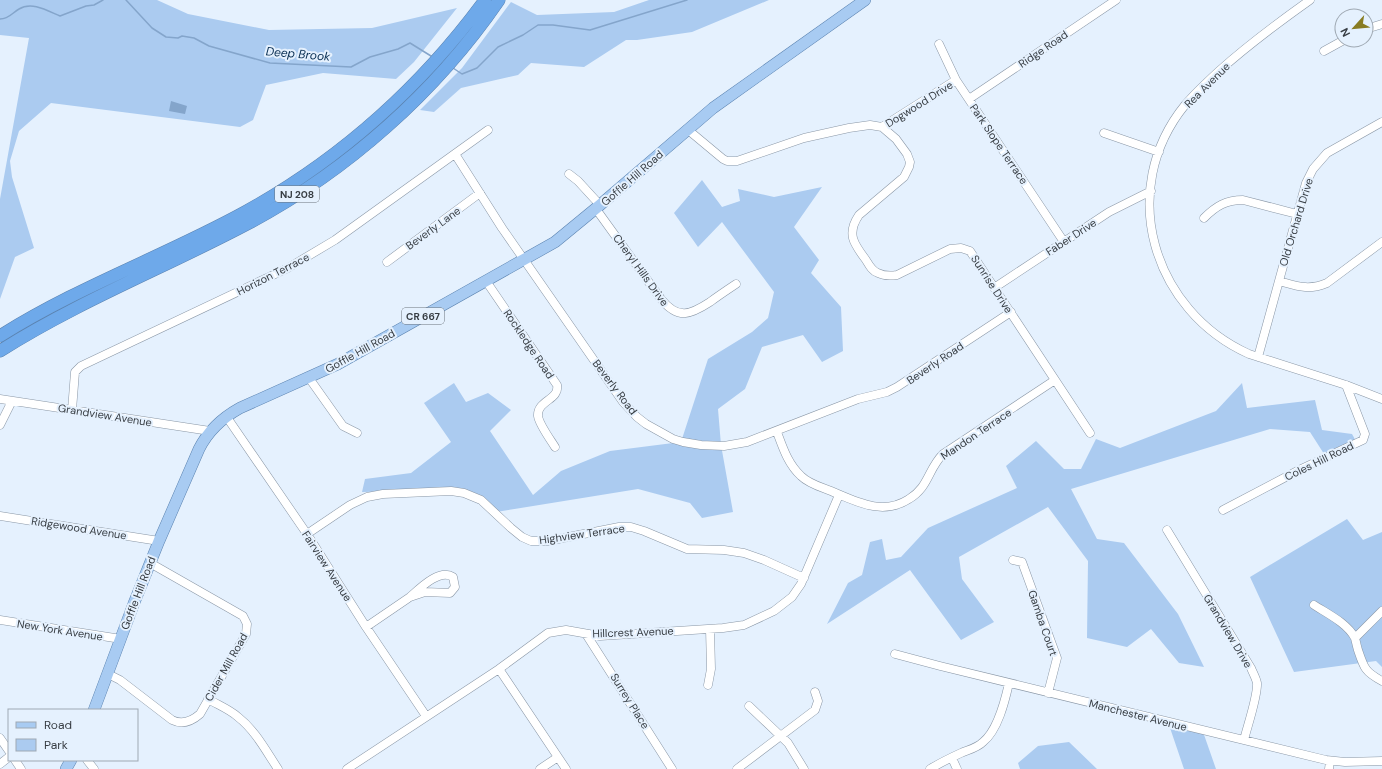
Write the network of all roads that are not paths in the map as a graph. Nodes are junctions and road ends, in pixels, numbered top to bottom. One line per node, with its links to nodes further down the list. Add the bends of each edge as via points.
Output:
1 (485, 0): 33 (highway, NJ 208, via 450,44 408,90 314,169 244,212 59,303)
2 (499, 0): 34 (highway, NJ 208, via 459,52 416,98 370,140 321,179 250,223 64,314)
3 (864, 0): 14 (main road, Goffle Hill Road / CR 667, via 713,108)
4 (1116, 0): 10 (street, Ridge Road)
5 (1310, 0): 16 (street, Rea Avenue, via 1260,36 1201,87 1178,114)
6 (938, 44): 9 (street, Park Slope Terrace)
7 (1334, 46): 8 (street)
8 (1324, 51)
9 (956, 80): 10 (street, Park Slope Terrace); 12 (street, Dogwood Drive)
10 (969, 99): 24 (street, Park Slope Terrace)
11 (1382, 122): 22 (street, Old Orchard Drive, via 1322,157 1306,183)
12 (882, 127): 14 (street, via 870,125 804,138 732,162 723,159); 31 (street, Sunrise Drive, via 896,139 910,162 904,177 859,215 853,226 855,244 870,266 878,273 897,275 950,249 961,248 973,254)
13 (488, 130): 17 (street, Horizon Terrace)
14 (687, 130): 21 (main road, Goffle Hill Road / CR 667)
15 (1104, 133): 16 (street)
16 (1159, 152): 19 (street, Rea Avenue)
17 (455, 154): 20 (street, Beverly Road); 42 (street, Horizon Terrace, via 334,240 288,268 80,366 75,372)
18 (570, 174): 21 (street, via 578,180)
19 (1151, 191): 24 (street, Faber Drive, via 1109,212); 35 (street, Rea Avenue, via 1151,227 1156,250 1175,291 1210,330 1237,348)
20 (480, 193): 26 (street, Beverly Road); 27 (street, Beverly Lane)
21 (598, 207): 26 (main road, Goffle Hill Road / CR 667, via 555,242); 30 (street, Cheryl Hills Drive, via 661,299 673,311 686,314 695,311)
22 (1297, 214): 23 (street, via 1236,200 1214,208); 29 (street, Old Orchard Drive)
23 (1204, 218)
24 (1064, 242): 31 (street, Faber Drive)
25 (1382, 242): 29 (street, via 1321,286 1302,287)
26 (524, 260): 28 (main road, Goffle Hill Road / CR 667); 46 (street, Beverly Road, via 623,402 646,424 673,439 701,445 735,445)
27 (386, 262)
28 (486, 281): 36 (main road, Goffle Hill Road / CR 667); 49 (street, Rockledge Road, via 557,385 556,394 542,404 538,413)
29 (1279, 281): 35 (street, Old Orchard Drive)
30 (736, 284)
31 (994, 288): 32 (street, Sunrise Drive)
32 (1010, 312): 37 (street, Sunrise Drive); 46 (street, Beverly Road, via 907,382)
33 (0, 336)
34 (0, 351)
35 (1258, 357): 38 (street, Rea Avenue)
36 (309, 378): 43 (main road, Goffle Hill Road / CR 667); 47 (street, via 343,426)
37 (1055, 380): 48 (street, Sunrise Drive); 50 (street, Mandon Terrace, via 943,454 932,468 927,482 910,499 891,506 879,507 865,505)
38 (1346, 385): 40 (street, Rea Avenue); 51 (street, Coles Hill Road, via 1365,434 1363,440)
39 (0, 399): 41 (street, Grandview Avenue)
40 (1382, 399)
41 (12, 401): 42 (street, Grandview Avenue); 44 (street)
42 (72, 410): 45 (street, Grandview Avenue)
43 (226, 416): 45 (main road, Goffle Hill Road / CR 667); 54 (street, Fairview Avenue)
44 (0, 425)
45 (210, 431): 55 (main road, Goffle Hill Road / CR 667, via 199,449)
46 (777, 432): 50 (street, Mandon Terrace, via 787,459 801,476)
47 (356, 433)
48 (1090, 433)
49 (554, 447)
50 (839, 495): 58 (street, Hillcrest Avenue)
51 (1223, 510)
52 (0, 516): 55 (street, Ridgewood Avenue)
53 (1167, 530): 82 (street, Grandview Drive, via 1256,680)
54 (307, 534): 58 (street, Highview Terrace, via 350,505 367,497 451,491 481,500 511,528 531,541 548,541 631,527 687,549 724,550 752,556); 63 (street, Fairview Avenue)
55 (159, 541): 57 (main road, Goffle Hill Road / CR 667)
56 (1013, 560): 75 (street, Gamba Court, via 1022,562 1057,658)
57 (150, 563): 67 (main road, Goffle Hill Road / CR 667); 76 (street, Cider Mill Road, via 246,619 246,634)
58 (804, 578): 64 (street, Hillcrest Avenue, via 792,597 774,611 737,627)
59 (410, 597): 59 (street, via 425,592 450,593 455,587 453,577 444,575 437,578); 63 (street)
60 (1314, 605): 66 (street, via 1345,626)
61 (1382, 611): 66 (street)
62 (0, 620): 67 (street, New York Avenue)
63 (366, 628): 79 (street, Fairview Avenue)
64 (710, 629): 65 (street, Hillcrest Avenue, via 600,636); 73 (street, via 711,660)
65 (586, 634): 69 (street, Hillcrest Avenue, via 574,630 548,633); 96 (street, Surrey Place)
66 (1355, 638): 71 (street, via 1365,669)
67 (121, 639): 70 (main road, Goffle Hill Road / CR 667)
68 (896, 654): 72 (street, Manchester Avenue)
69 (499, 669): 79 (street, Hillcrest Avenue); 84 (street)
70 (108, 674): 76 (street, Cider Mill Road, via 120,680 175,722 196,718); 78 (main road, Goffle Hill Road / CR 667)
71 (1382, 681)
72 (1009, 683): 75 (street, Manchester Avenue); 86 (street, via 1002,711 987,738)
73 (708, 685)
74 (815, 692): 80 (street, via 818,701 815,710)
75 (1048, 693): 82 (street, Manchester Avenue)
76 (208, 700): 92 (street, via 244,722)
77 (749, 706): 80 (street)
78 (94, 709)
79 (426, 716): 93 (street, Hillcrest Avenue)
80 (781, 736): 97 (street); 98 (street, via 788,742)
81 (0, 738): 83 (street)
82 (1244, 740): 90 (street, Manchester Avenue)
83 (8, 750)
84 (558, 757): 94 (street); 95 (street)
85 (8, 758): 89 (street)
86 (952, 758): 99 (street); 100 (street)
87 (88, 761): 91 (street)
88 (1382, 761): 90 (street, Manchester Avenue)
89 (0, 764)
90 (1330, 765)
91 (94, 769)
92 (278, 769)
93 (347, 769)
94 (540, 769)
95 (566, 769)
96 (672, 769)
97 (737, 769)
98 (804, 769)
99 (930, 769)
100 (958, 769)

